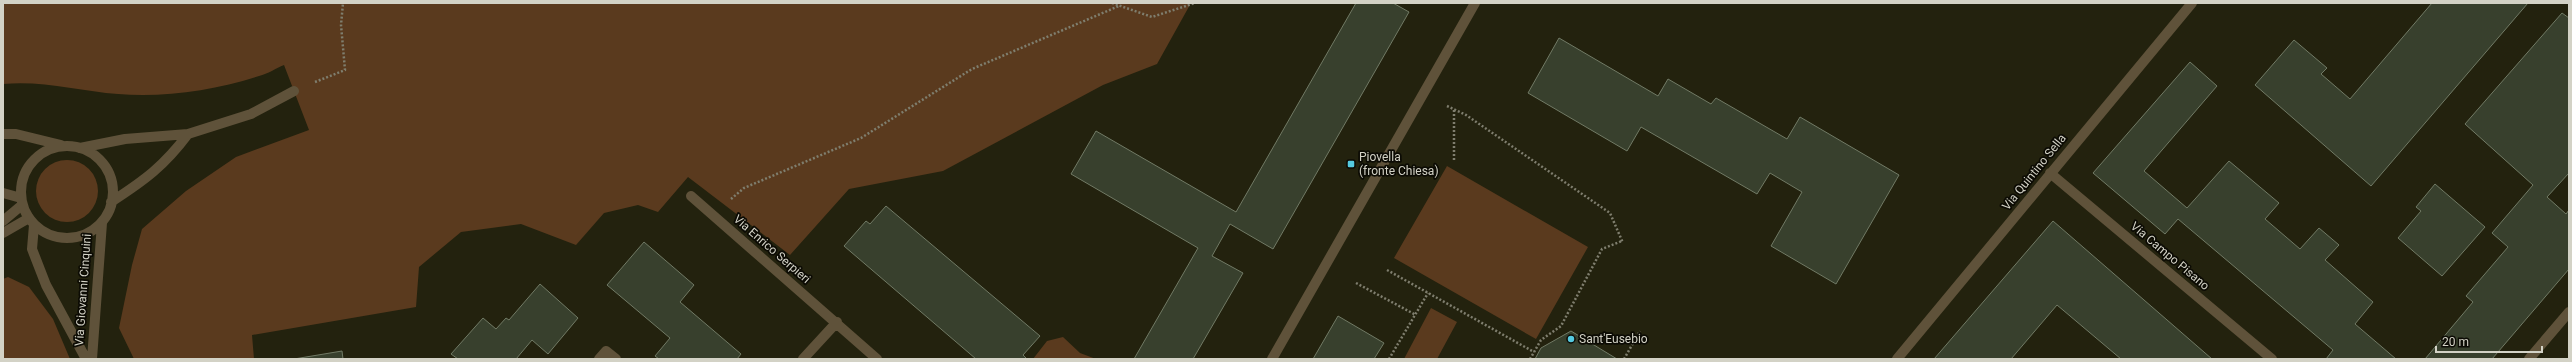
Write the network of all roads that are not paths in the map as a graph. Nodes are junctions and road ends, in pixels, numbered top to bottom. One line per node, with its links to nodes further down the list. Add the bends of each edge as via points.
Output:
1 (1475, 3): 25 (street)
2 (2192, 3): 8 (street, Via Quintino Sella)
3 (294, 91): 5 (street, via 251,114)
4 (3, 134): 6 (street, Via Giovanni Cinquini, via 16,134)
5 (188, 134): 7 (street, via 125,139); 12 (street, via 170,158 153,174)
6 (65, 146): 7 (street, Via Giovanni Cinquini); 11 (street, Via Giovanni Cinquini, via 50,149 32,162 21,183)
7 (80, 148): 12 (street, Via Giovanni Cinquini, via 94,155 105,166 112,180)
8 (2050, 173): 26 (street, Via Quintino Sella); 27 (street, Via Campo Pisano)
9 (3, 193): 11 (street)
10 (691, 196): 18 (street, Via Enrico Serpieri)
11 (22, 202): 13 (street); 14 (street)
12 (111, 202): 15 (street, Via Giovanni Cinquini)
13 (3, 221)
14 (32, 222): 15 (street, Via Giovanni Cinquini, via 46,234 68,238 90,232); 16 (street); 19 (street, Via Giovanni Cinquini, via 32,249 46,285)
15 (102, 223): 20 (street, Via Giovanni Cinquini)
16 (3, 233)
17 (2569, 312): 28 (street)
18 (836, 322): 23 (street); 24 (street, Via Enrico Serpieri)
19 (86, 359)
20 (92, 359)
21 (599, 359): 22 (street, via 606,351)
22 (616, 359)
23 (802, 359)
24 (877, 359)
25 (1272, 359)
26 (1897, 359)
27 (2272, 359)
28 (2529, 359)

